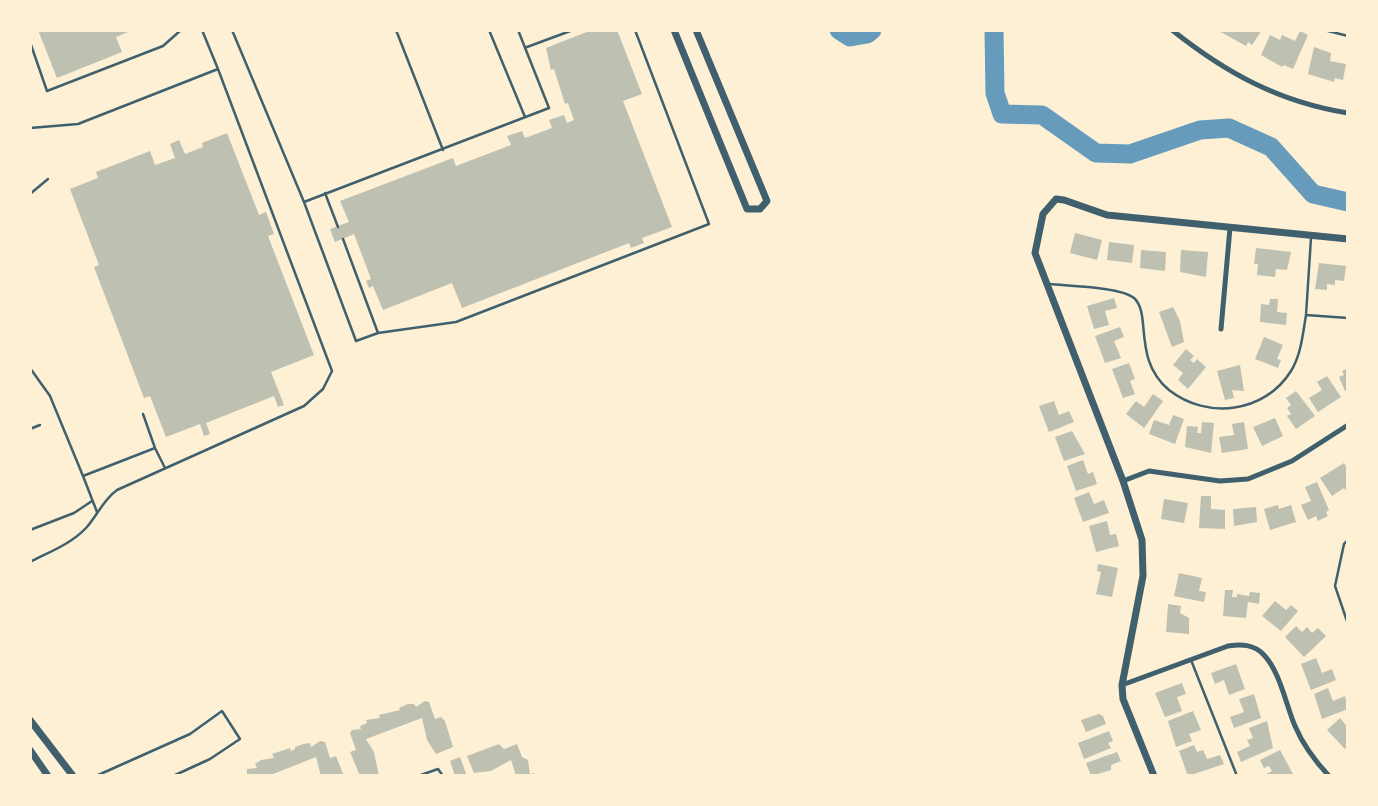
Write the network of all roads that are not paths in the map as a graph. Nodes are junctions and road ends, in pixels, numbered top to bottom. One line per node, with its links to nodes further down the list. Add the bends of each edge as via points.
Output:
1 (181, 30): 15 (lane, via 163,46 47,91)
2 (202, 30): 17 (lane)
3 (232, 30): 25 (lane)
4 (396, 30): 21 (lane)
5 (489, 30): 19 (lane)
6 (527, 30): 13 (lane)
7 (573, 30): 16 (lane)
8 (635, 30): 35 (lane, via 709,224 456,322)
9 (674, 30): 10 (street, via 747,209 760,208 767,201)
10 (696, 30)
11 (1172, 30): 18 (street, via 1235,76 1275,96)
12 (1324, 30): 14 (lane)
13 (519, 31): 16 (lane)
14 (1348, 36)
15 (30, 42)
16 (525, 47): 19 (lane, via 550,108)
17 (218, 69): 20 (lane, via 78,124); 42 (lane, via 332,371 323,390 304,406)
18 (1348, 113)
19 (526, 118): 21 (lane)
20 (30, 128)
21 (443, 150): 23 (lane)
22 (48, 178): 24 (lane)
23 (325, 193): 25 (lane); 26 (lane)
24 (30, 194)
25 (304, 202): 35 (lane, via 356,341)
26 (338, 226)
27 (1230, 228): 28 (street); 31 (street, via 1107,215 1056,200 1043,214 1035,253); 34 (street)
28 (1311, 234): 30 (street); 32 (lane)
29 (343, 239): 35 (lane)
30 (1348, 239)
31 (1048, 284): 32 (lane, via 1119,292 1134,298 1141,310 1146,358 1156,376 1186,400 1210,408 1252,404 1277,388 1292,370); 44 (street)
32 (1306, 314): 33 (lane)
33 (1348, 318)
34 (1222, 329)
35 (378, 333)
36 (30, 368): 43 (lane, via 50,396)
37 (143, 414): 41 (lane)
38 (40, 425): 40 (lane)
39 (1348, 425): 44 (street, via 1292,461 1248,479 1200,479 1149,471)
40 (30, 429)
41 (155, 447): 42 (lane); 43 (lane)
42 (166, 468): 46 (lane, via 117,490)
43 (83, 476): 45 (lane)
44 (1123, 481): 52 (street, via 1142,540 1143,576)
45 (92, 501): 46 (lane); 47 (lane)
46 (97, 512): 49 (lane, via 71,541)
47 (30, 530)
48 (1348, 540): 50 (lane, via 1335,586)
49 (30, 562)
50 (1348, 624)
51 (1191, 660): 52 (street); 62 (lane); 63 (street, via 1242,644 1265,655 1303,743)
52 (1122, 685): 61 (street)
53 (30, 720): 56 (street)
54 (30, 751): 55 (street)
55 (48, 776)
56 (73, 776)
57 (96, 776): 58 (lane, via 190,734 222,711 240,739)
58 (173, 776)
59 (418, 776): 60 (lane, via 438,769)
60 (443, 776)
61 (1154, 776)
62 (1237, 776)
63 (1329, 776)

